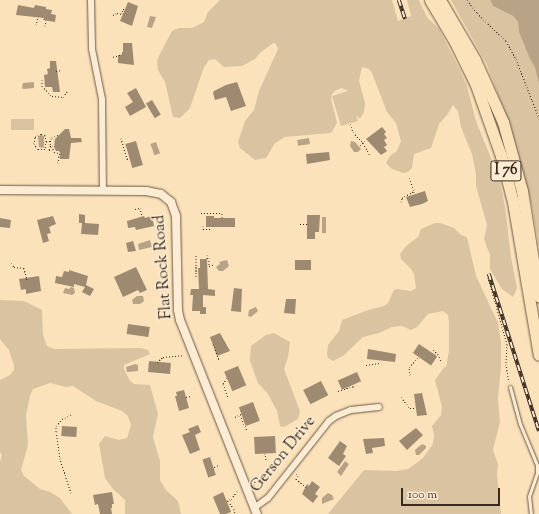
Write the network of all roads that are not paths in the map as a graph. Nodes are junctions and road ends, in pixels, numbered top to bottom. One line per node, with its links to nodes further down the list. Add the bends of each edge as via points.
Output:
1 (90, 0): 5 (street, via 92,49 102,99)
2 (430, 0): 7 (highway, I 76, via 476,85 502,156 513,202)
3 (440, 0): 6 (highway, I 76, via 476,60 503,122 522,191)
4 (0, 190): 5 (street, Flat Rock Road)
5 (104, 190): 11 (street, Flat Rock Road, via 157,192 168,199 174,207 180,320)
6 (539, 297)
7 (539, 355)
8 (510, 387): 10 (lane)
9 (379, 407): 11 (street, Gerson Drive, via 351,410 336,416 324,426)
10 (538, 474): 12 (lane, via 529,496)
11 (256, 511)
12 (531, 514)

